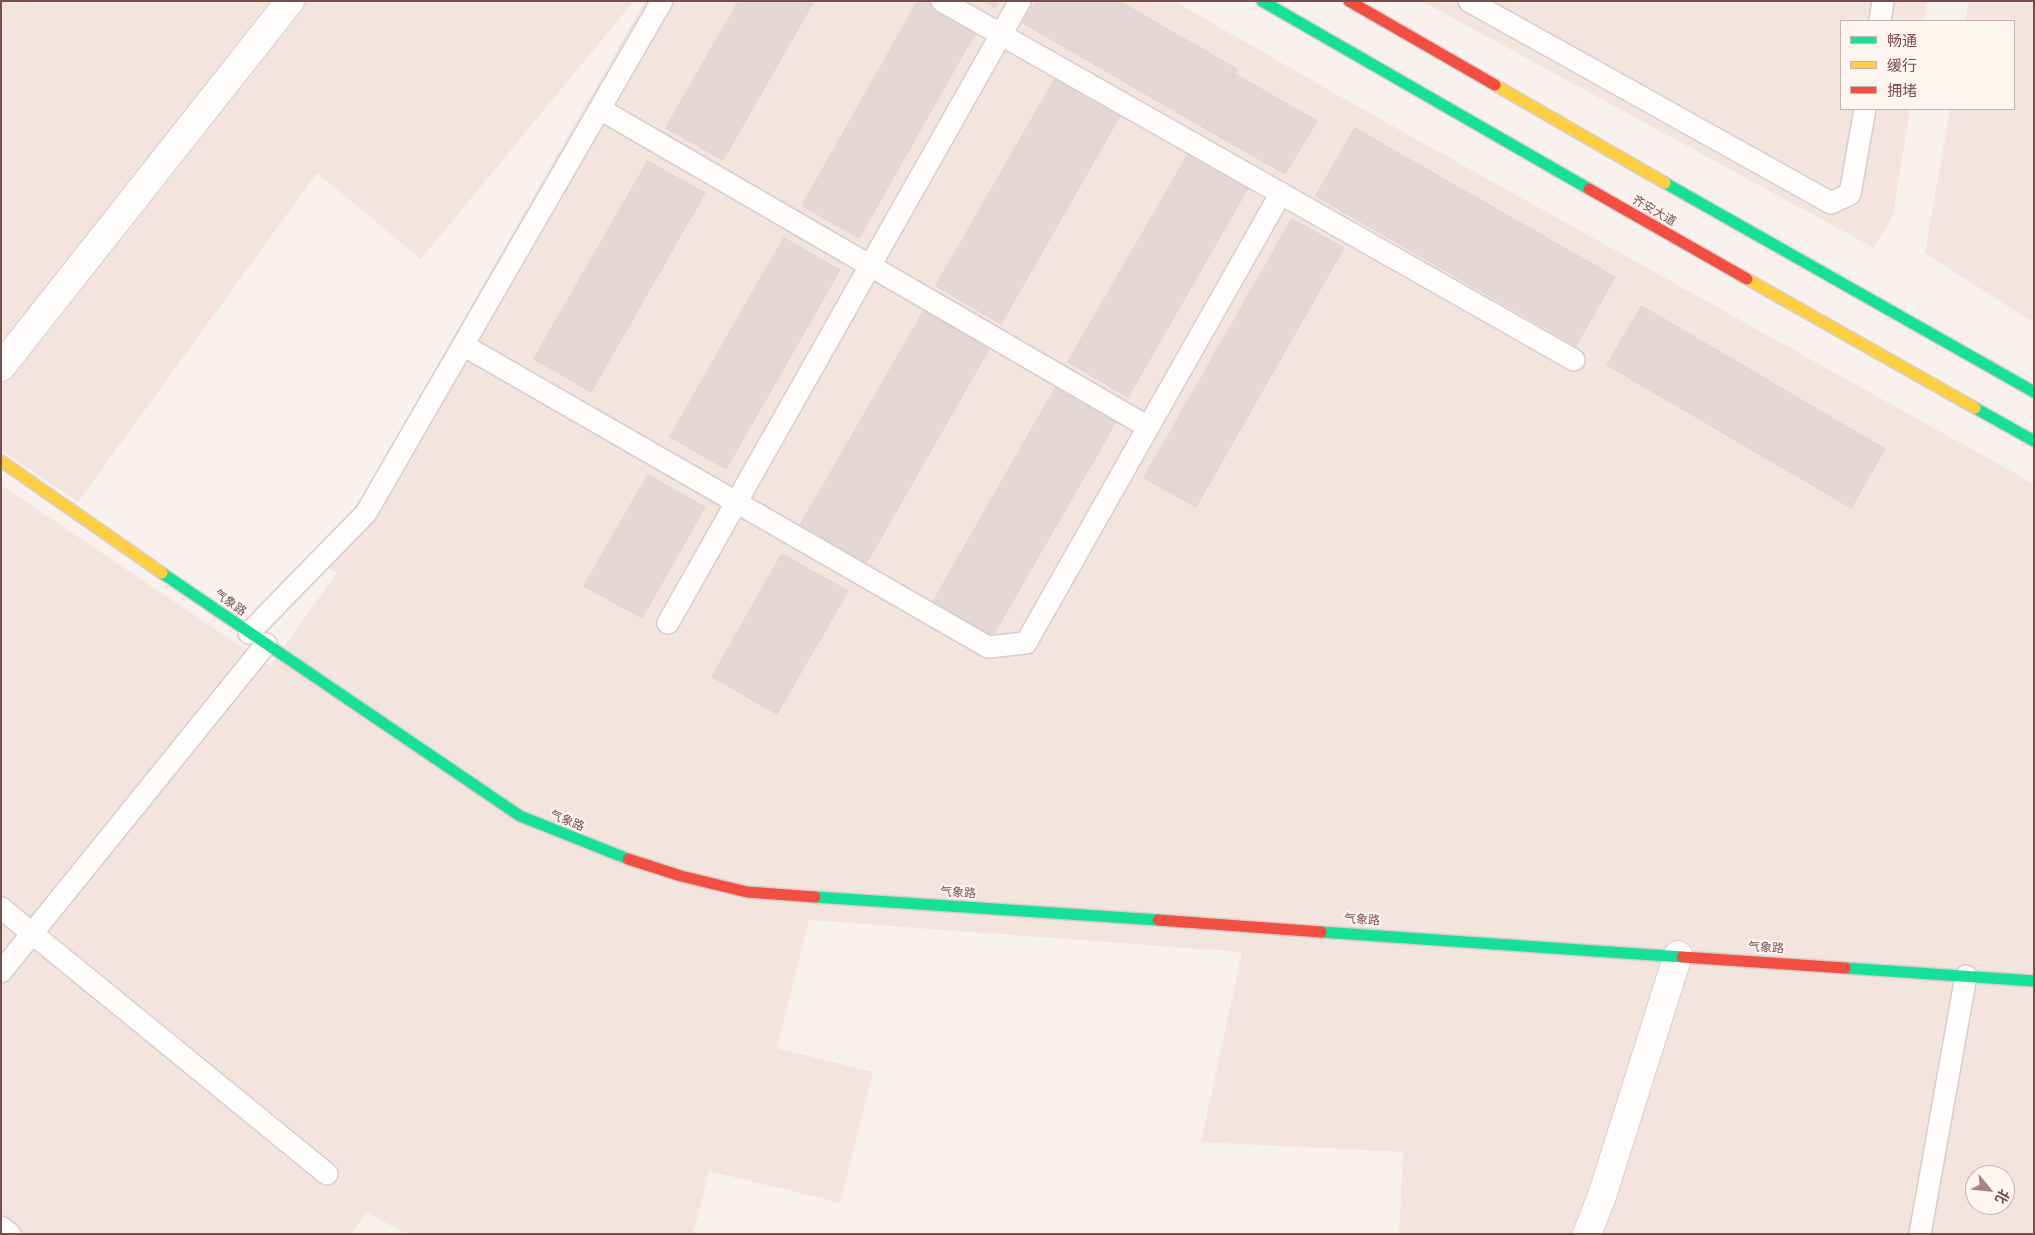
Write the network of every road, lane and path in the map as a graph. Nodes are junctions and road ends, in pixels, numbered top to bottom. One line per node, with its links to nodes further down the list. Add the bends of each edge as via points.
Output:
1 (290, 1): 17 (street)
2 (662, 1): 11 (lane)
3 (942, 1): 10 (lane)
4 (1020, 1): 10 (lane)
5 (1262, 1): 20 (street, 齐安大道)
6 (1349, 1): 18 (street)
7 (1469, 1): 12 (lane, via 1831,203 1850,194)
8 (1883, 1): 9 (lane)
9 (1880, 20)
10 (1001, 35): 13 (lane); 14 (lane)
11 (600, 109): 14 (lane); 15 (lane)
12 (1865, 110)
13 (1281, 194): 16 (lane); 19 (lane)
14 (870, 266): 19 (lane); 22 (lane)
15 (463, 345): 22 (lane); 24 (lane, via 366,513)
16 (1574, 360)
17 (1, 367)
18 (2034, 392)
19 (1148, 427): 22 (lane, via 1026,642 988,647)
20 (2034, 441)
21 (1, 461): 24 (street, 气象路)
22 (736, 502): 23 (lane)
23 (668, 623)
24 (258, 639): 26 (lane); 27 (street, 气象路, via 520,816 616,855 681,876 747,892)
25 (1, 908): 26 (lane)
26 (33, 934): 28 (lane); 31 (lane)
27 (1678, 955): 29 (street, 气象路); 34 (street)
28 (1, 972)
29 (1966, 976): 30 (street, 气象路); 35 (lane)
30 (2034, 981)
31 (328, 1174)
32 (1, 1227): 33 (lane)
33 (10, 1234)
34 (1587, 1234)
35 (1920, 1234)

